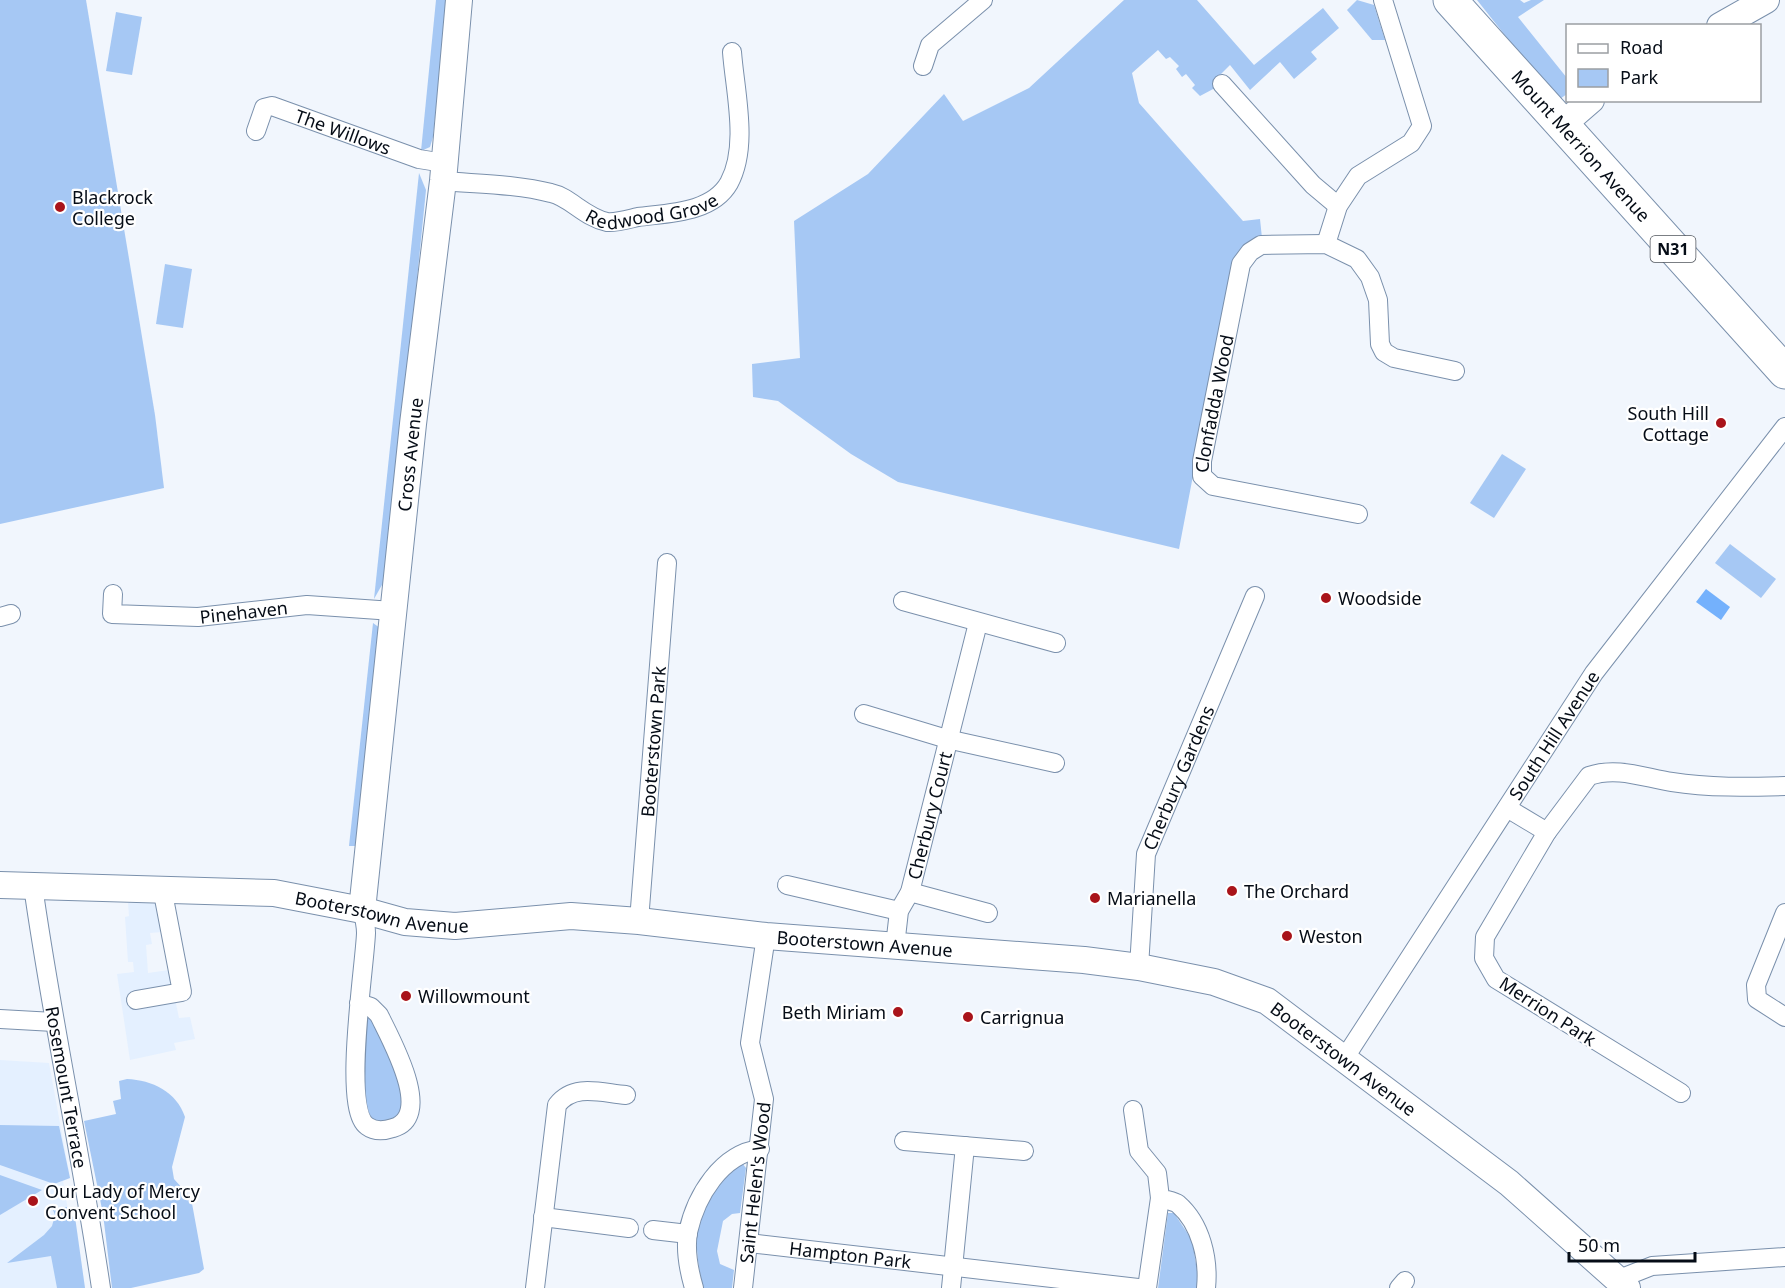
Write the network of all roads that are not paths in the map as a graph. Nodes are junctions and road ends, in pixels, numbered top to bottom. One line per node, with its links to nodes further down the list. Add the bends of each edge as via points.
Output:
1 (459, 0): 13 (street, Cross Avenue)
2 (983, 0): 8 (street, via 930,45)
3 (1383, 0): 14 (street, via 1422,126 1411,143 1358,176)
4 (1450, 0): 11 (highway, Mount Merrion Avenue / N31)
5 (1766, 0): 6 (street)
6 (1724, 24)
7 (732, 52): 13 (street, Redwood Grove, via 739,133 737,154 729,183 715,198 693,209 609,222 583,213 554,193)
8 (923, 66)
9 (1222, 84): 14 (street, via 1307,179)
10 (1589, 102): 11 (street)
11 (1562, 126): 17 (highway, Mount Merrion Avenue / N31)
12 (256, 131): 13 (street, The Willows, via 264,108 272,106 419,159)
13 (443, 172): 24 (street, Cross Avenue)
14 (1338, 206): 15 (street)
15 (1326, 244): 16 (street, Clonfadda Wood, via 1356,259 1370,277 1378,300 1380,344 1384,352 1394,358); 19 (street, Clonfadda Wood, via 1261,245 1241,264 1202,476 1213,486)
16 (1455, 370)
17 (1785, 372)
18 (1785, 427): 31 (street, South Hill Avenue, via 1594,674)
19 (1358, 514)
20 (667, 563): 42 (street, Booterstown Park)
21 (113, 594): 24 (street, Pinehaven, via 112,614 198,617 307,605)
22 (1255, 596): 45 (street, Cherbury Gardens, via 1146,854)
23 (903, 601): 25 (street)
24 (393, 611): 38 (street, Cross Avenue)
25 (978, 622): 26 (street); 28 (street, Cherbury Court)
26 (1056, 643)
27 (864, 714): 28 (street, Cherbury Court)
28 (947, 739): 29 (street, Cherbury Court); 37 (street, Cherbury Court)
29 (1055, 763)
30 (1785, 786): 32 (street, Merrion Park, via 1731,787 1599,772 1581,784)
31 (1506, 808): 32 (street); 51 (street, South Hill Avenue)
32 (1547, 832): 52 (street, Merrion Park, via 1485,937 1484,958 1496,979)
33 (0, 885): 35 (street, Booterstown Avenue)
34 (787, 885): 39 (street)
35 (33, 886): 36 (street, Booterstown Avenue); 50 (street, Rosemount Terrace)
36 (162, 888): 38 (street, Booterstown Avenue, via 274,893); 46 (street, via 182,992)
37 (910, 892): 39 (street, Cherbury Court); 40 (street, Cherbury Court)
38 (362, 910): 42 (street, Booterstown Avenue, via 405,922 455,926 571,916); 47 (street, via 366,931)
39 (899, 910): 44 (street, Cherbury Court)
40 (988, 913)
41 (1785, 913): 48 (street, via 1756,985 1757,999)
42 (639, 921): 43 (street, Booterstown Avenue)
43 (766, 936): 44 (street, Booterstown Avenue); 57 (street, Saint Helen's Wood, via 750,1043 764,1099)
44 (895, 946): 45 (street, Booterstown Avenue)
45 (1139, 967): 51 (street, Booterstown Avenue, via 1214,982 1267,1001)
46 (136, 1000)
47 (359, 1003): 47 (street, via 355,1072 360,1119 380,1131 397,1128 408,1118 412,1106 408,1085 379,1015)
48 (1785, 1017)
49 (0, 1019): 50 (street)
50 (54, 1022): 68 (street, Rosemount Terrace)
51 (1344, 1059): 67 (street, Booterstown Avenue, via 1509,1183)
52 (1681, 1093)
53 (626, 1095): 60 (street, via 576,1090 557,1105)
54 (1133, 1110): 59 (street, via 1139,1151 1157,1173)
55 (904, 1140): 56 (street)
56 (965, 1146): 58 (street); 66 (street)
57 (760, 1149): 63 (street, via 739,1154 717,1173 698,1201); 64 (street, Saint Helen's Wood)
58 (1023, 1151)
59 (1160, 1198): 74 (street); 75 (street, via 1177,1203 1196,1230 1208,1272)
60 (543, 1218): 61 (street); 69 (street)
61 (629, 1228)
62 (653, 1230): 63 (street)
63 (688, 1234): 70 (street)
64 (749, 1243): 66 (street, Hampton Park); 71 (street, Saint Helen's Wood)
65 (1785, 1257): 67 (street, via 1652,1266)
66 (953, 1265): 72 (street); 73 (street, Hampton Park)
67 (1623, 1283)
68 (101, 1288)
69 (535, 1288)
70 (694, 1288)
71 (743, 1288)
72 (951, 1288)
73 (1138, 1288)
74 (1147, 1288)
75 (1206, 1288)

